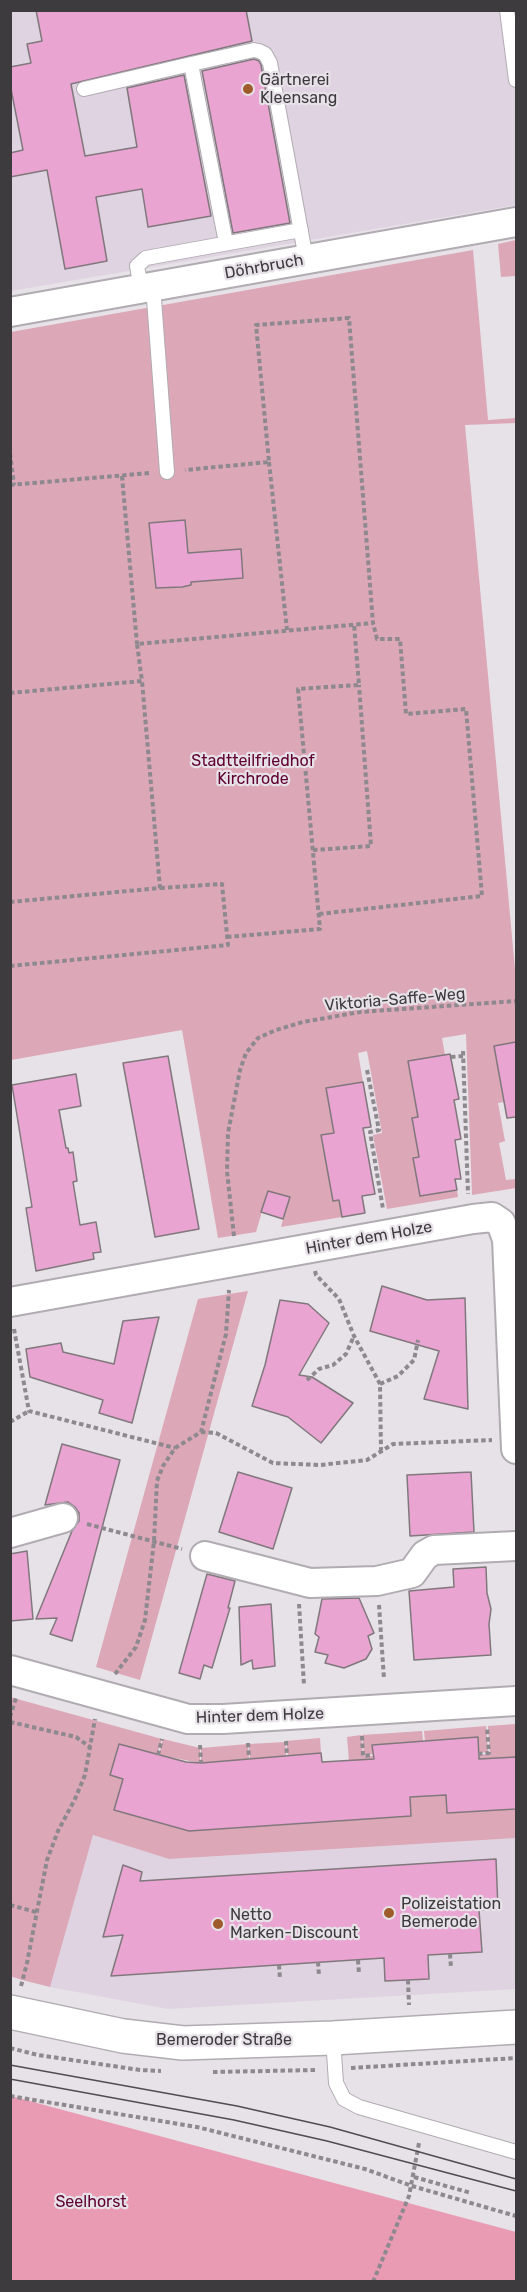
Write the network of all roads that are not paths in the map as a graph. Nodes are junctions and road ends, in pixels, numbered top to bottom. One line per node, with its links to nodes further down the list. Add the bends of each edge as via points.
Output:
1 (507, 10): 3 (lane)
2 (191, 64): 4 (lane); 6 (lane, via 254,50 268,57); 7 (lane)
3 (516, 80)
4 (84, 89)
5 (516, 222): 8 (street, Döhrbruch)
6 (301, 230): 7 (lane); 8 (lane)
7 (226, 243): 9 (lane, via 146,258 137,266)
8 (306, 259): 9 (street, Döhrbruch)
9 (147, 287): 10 (street, Döhrbruch); 11 (lane)
10 (10, 312)
11 (167, 472)
12 (12, 1316): 13 (street, Hinter dem Holze, via 238,1262 492,1217 501,1223 508,1245)
13 (516, 1449)
14 (63, 1518): 15 (street)
15 (10, 1533)
16 (516, 1546): 17 (street, via 434,1550 424,1555 412,1573 377,1581 310,1583)
17 (205, 1556)
18 (14, 1682): 19 (street, Hinter dem Holze, via 104,1697 188,1719)
19 (516, 1701)
20 (21, 1995): 22 (main road, Bemeroder Straße, via 123,2036)
21 (516, 2027): 22 (main road, Bemeroder Straße)
22 (334, 2054): 23 (lane, via 336,2084 344,2099 359,2107)
23 (516, 2152)

